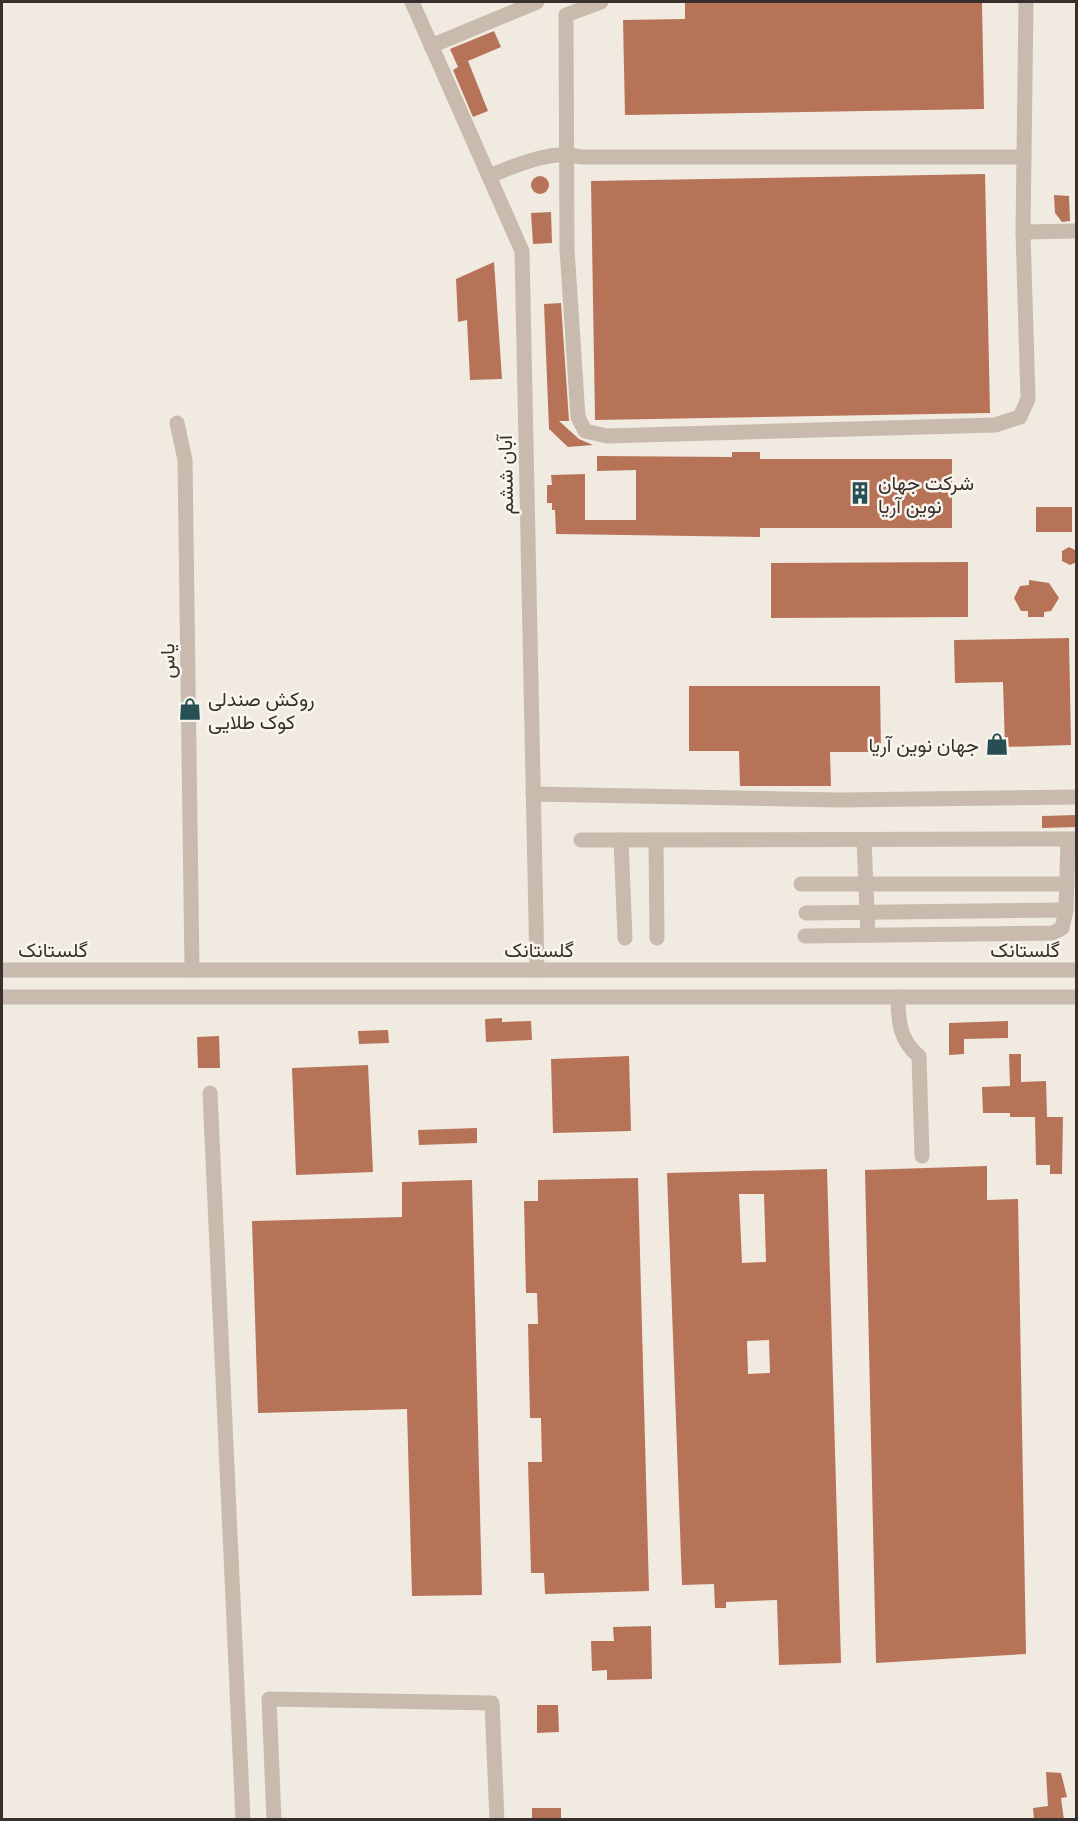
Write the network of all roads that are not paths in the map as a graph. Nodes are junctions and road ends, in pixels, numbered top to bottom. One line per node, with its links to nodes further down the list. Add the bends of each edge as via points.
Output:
1 (412, 2): 5 (street, آبان ششم)
2 (537, 2): 5 (street)
3 (601, 2): 6 (street, via 566,15)
4 (1026, 2): 7 (street)
5 (431, 46): 8 (street, آبان ششم)
6 (568, 154): 7 (street); 8 (street, via 537,158); 10 (street, via 567,249 578,417 585,431 608,436 995,425 1020,417 1028,399)
7 (1024, 157): 10 (street)
8 (489, 176): 12 (street, آبان ششم, via 522,251)
9 (1077, 231): 10 (street)
10 (1023, 232)
11 (177, 423): 30 (street, یاس, via 185,460)
12 (533, 794): 13 (street, via 839,800); 31 (street, آبان ششم)
13 (1077, 797)
14 (1072, 839): 18 (street); 21 (street)
15 (581, 840): 16 (street)
16 (621, 840): 17 (street); 27 (street)
17 (656, 840): 18 (street); 28 (street)
18 (864, 840): 20 (street)
19 (801, 884): 20 (street)
20 (866, 884): 21 (street); 24 (street)
21 (1067, 884): 22 (street)
22 (1066, 910): 24 (street); 25 (street, via 1062,928 1053,933)
23 (806, 913): 24 (street)
24 (867, 913): 25 (street)
25 (868, 935): 26 (street)
26 (805, 936)
27 (626, 938)
28 (657, 938)
29 (2, 970): 30 (street, گلستانک)
30 (192, 970): 31 (street, گلستانک)
31 (537, 970): 32 (street, گلستانک)
32 (1077, 970)
33 (2, 997): 34 (street)
34 (898, 997): 35 (street); 37 (street, via 908,1048 919,1056)
35 (1077, 997)
36 (210, 1093): 38 (street)
37 (922, 1156)
38 (243, 1820)
39 (274, 1820): 40 (street, via 269,1699 492,1703)
40 (497, 1820)

